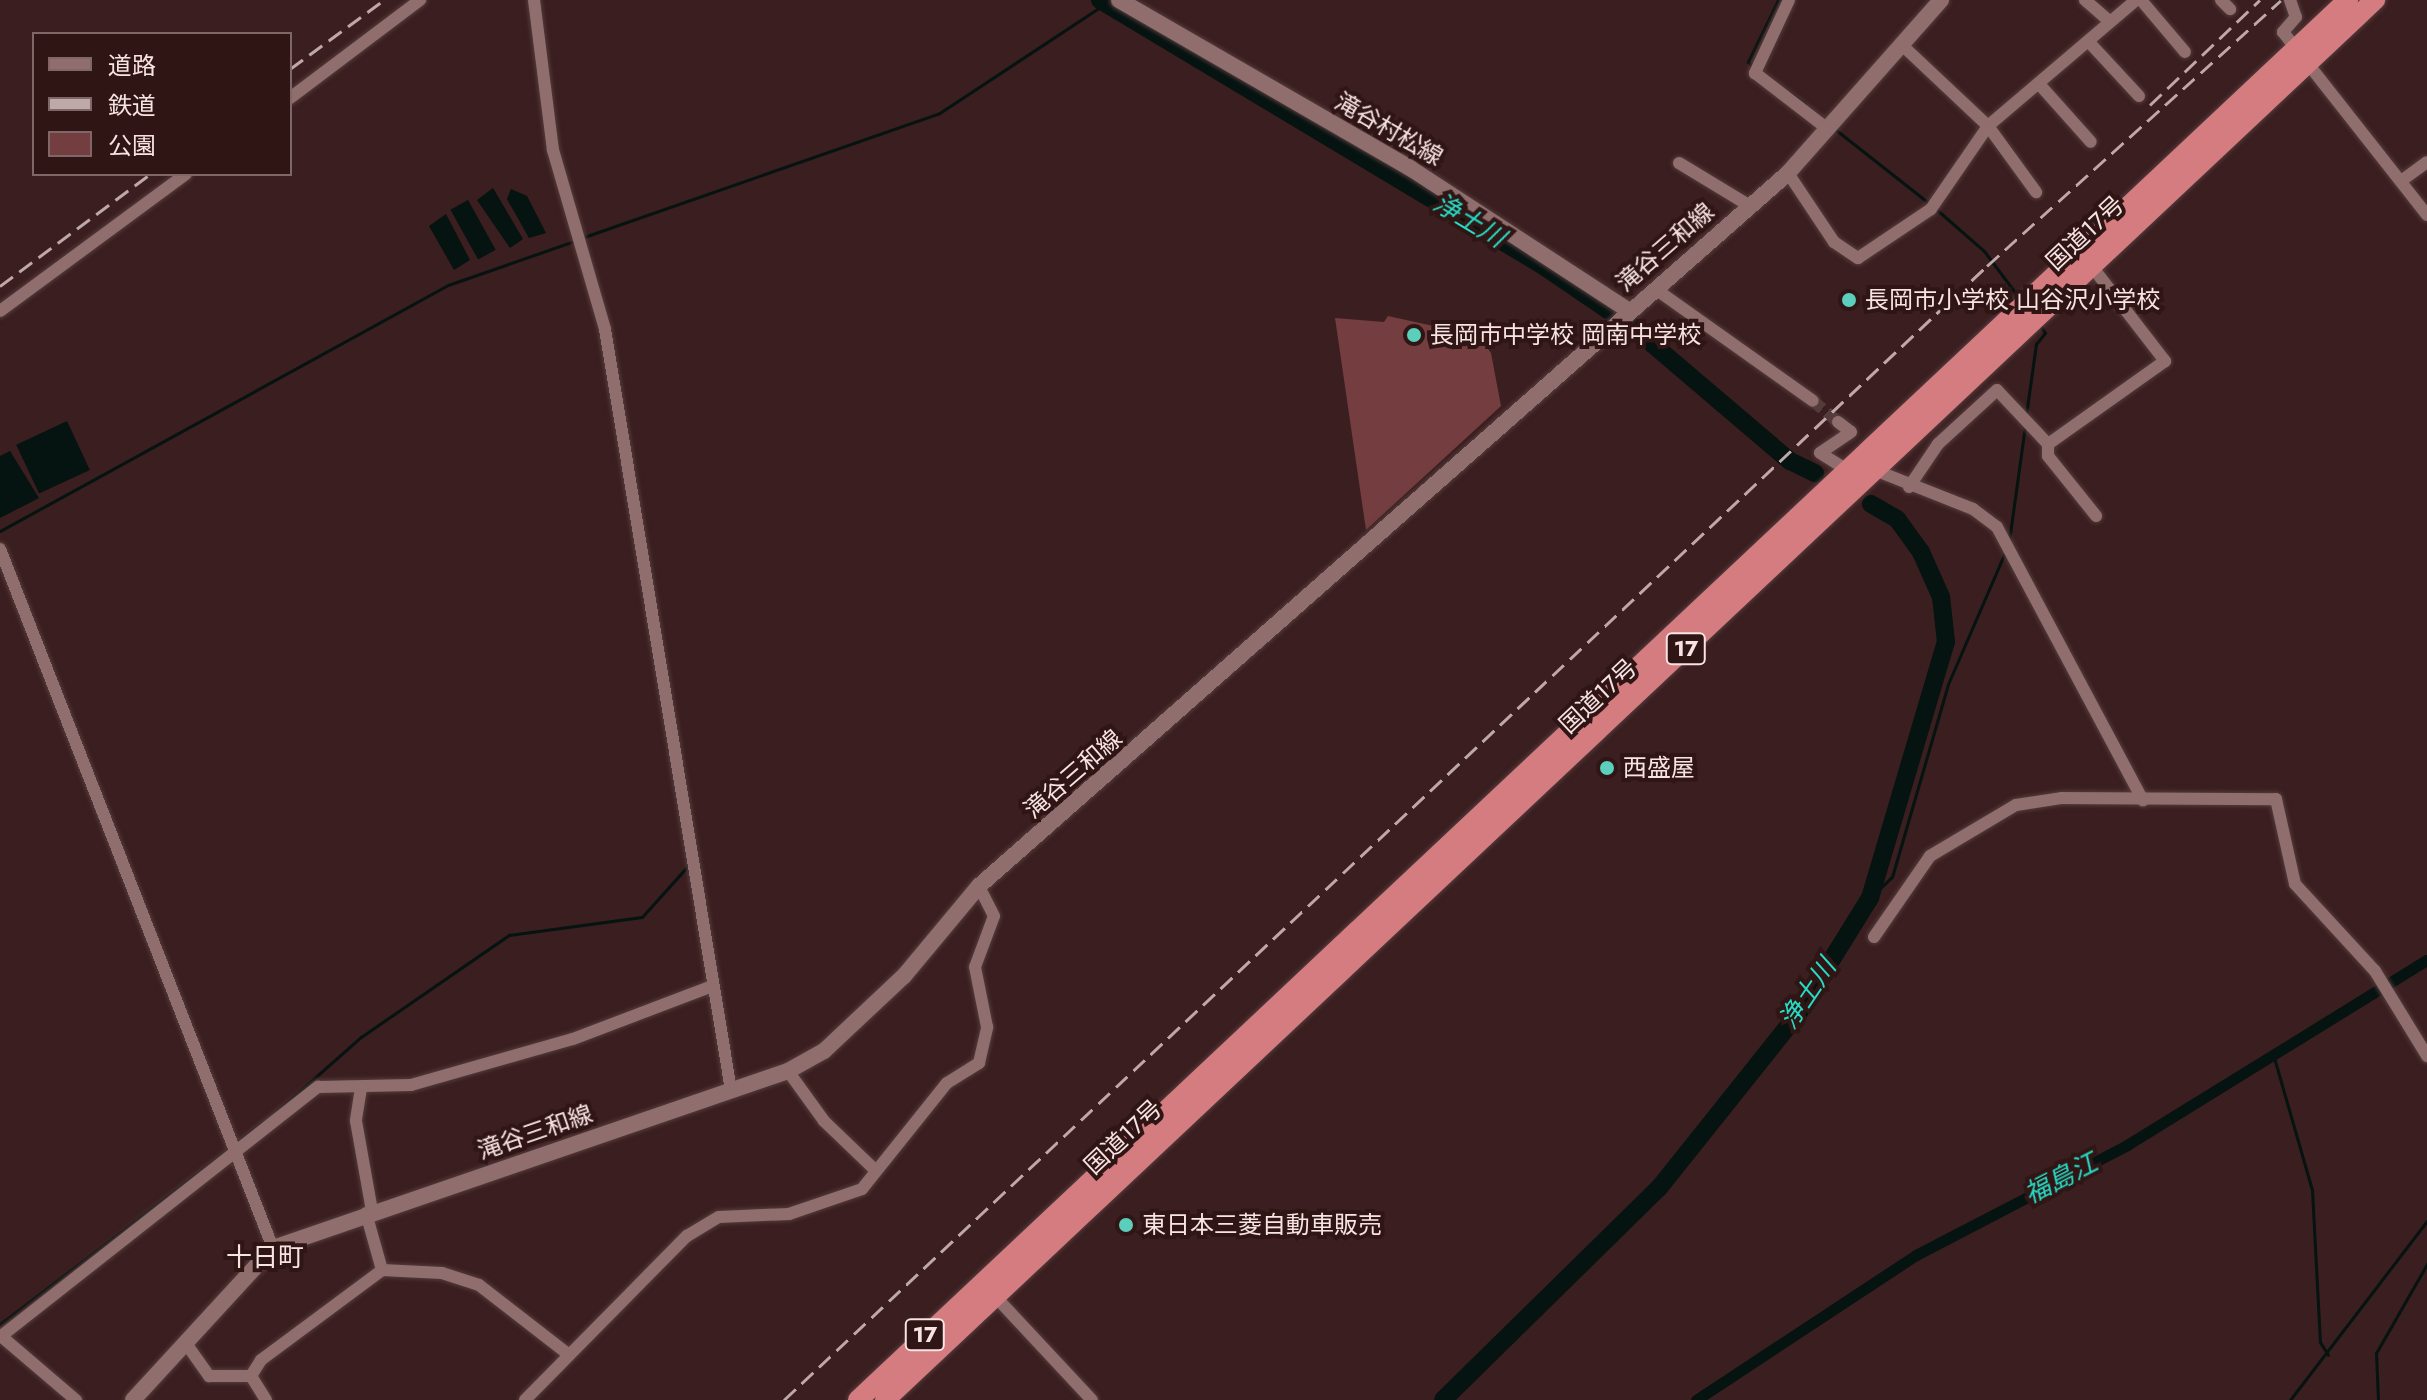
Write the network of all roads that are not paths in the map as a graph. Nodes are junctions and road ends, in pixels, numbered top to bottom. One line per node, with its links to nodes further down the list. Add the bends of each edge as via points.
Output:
1 (420, 0): 17 (street)
2 (534, 0): 47 (street, via 553,150 605,329)
3 (1789, 0): 20 (street, via 1755,73)
4 (1941, 0): 13 (main road, 滝谷三和線)
5 (2085, 0): 11 (street)
6 (2138, 0): 11 (street); 14 (street)
7 (2290, 0): 15 (street, via 2296,17 2283,32)
8 (2348, 0): 15 (highway, 国道17号 / 17)
9 (2375, 0): 15 (highway, 国道17号 / 17)
10 (1120, 1): 32 (main road, 滝谷村松線, via 1410,168)
11 (2110, 22): 12 (street)
12 (2088, 41): 16 (street); 18 (street)
13 (1903, 46): 19 (street); 20 (main road, 滝谷三和線)
14 (2185, 52)
15 (2302, 55): 26 (street); 30 (highway, 国道17号 / 17); 40 (highway, 国道17号 / 17)
16 (2040, 85): 19 (street); 21 (street)
17 (292, 96)
18 (2139, 96)
19 (1988, 126): 24 (street, via 1931,209 1855,258 1834,242); 27 (street)
20 (1829, 130): 24 (main road, 滝谷三和線)
21 (2091, 142)
22 (2427, 162): 26 (street)
23 (1679, 163): 28 (street)
24 (1788, 173): 28 (main road, 滝谷三和線)
25 (183, 176): 33 (street)
26 (2401, 181): 29 (street)
27 (2036, 192)
28 (1750, 206): 31 (main road, 滝谷三和線)
29 (2427, 215)
30 (2090, 264): 34 (highway, 国道17号 / 17); 38 (street, via 2165,361)
31 (1657, 290): 32 (main road, 滝谷三和線); 36 (street)
32 (1628, 310): 45 (main road, 滝谷三和線)
33 (0, 311)
34 (1981, 368): 35 (street); 39 (highway, 国道17号 / 17)
35 (1997, 390): 38 (street); 41 (street, via 1938,444)
36 (1813, 401)
37 (1838, 422): 40 (street, via 1851,432 1820,453)
38 (2048, 444): 42 (street, via 2048,456)
39 (1871, 468): 41 (street); 57 (highway, 国道17号 / 17)
40 (1846, 469): 57 (highway, 国道17号 / 17)
41 (1909, 487): 44 (street, via 1973,509 2004,537)
42 (2096, 516)
43 (0, 549): 52 (street)
44 (2143, 800): 46 (street, via 2040,799 2000,812 1930,856); 48 (street, via 2276,799 2295,884 2380,978)
45 (979, 886): 49 (main road, 滝谷三和線, via 864,1017); 53 (street, via 994,916 975,967 984,1055 947,1083)
46 (1874, 937)
47 (710, 987): 50 (street, via 573,1039 411,1085); 51 (street)
48 (2427, 1056)
49 (788, 1071): 51 (main road, 滝谷三和線); 53 (street, via 824,1121)
50 (361, 1088): 52 (street, via 318,1087); 54 (street, via 356,1121)
51 (731, 1090): 54 (main road, 滝谷三和線)
52 (234, 1148): 55 (street); 58 (street)
53 (874, 1169): 60 (street, via 862,1189 824,1205 707,1221 635,1282)
54 (369, 1212): 55 (main road, 滝谷三和線); 56 (street)
55 (273, 1248): 59 (main road, 滝谷三和線)
56 (382, 1270): 60 (street, via 442,1273 479,1285); 61 (street, via 279,1345)
57 (987, 1289): 62 (highway, 17); 67 (street)
58 (0, 1336): 63 (street)
59 (185, 1342): 61 (street, via 209,1376); 64 (main road, 滝谷三和線)
60 (568, 1354): 66 (street)
61 (251, 1376): 65 (street)
62 (867, 1397)
63 (76, 1400)
64 (133, 1400)
65 (266, 1400)
66 (525, 1400)
67 (1092, 1400)

